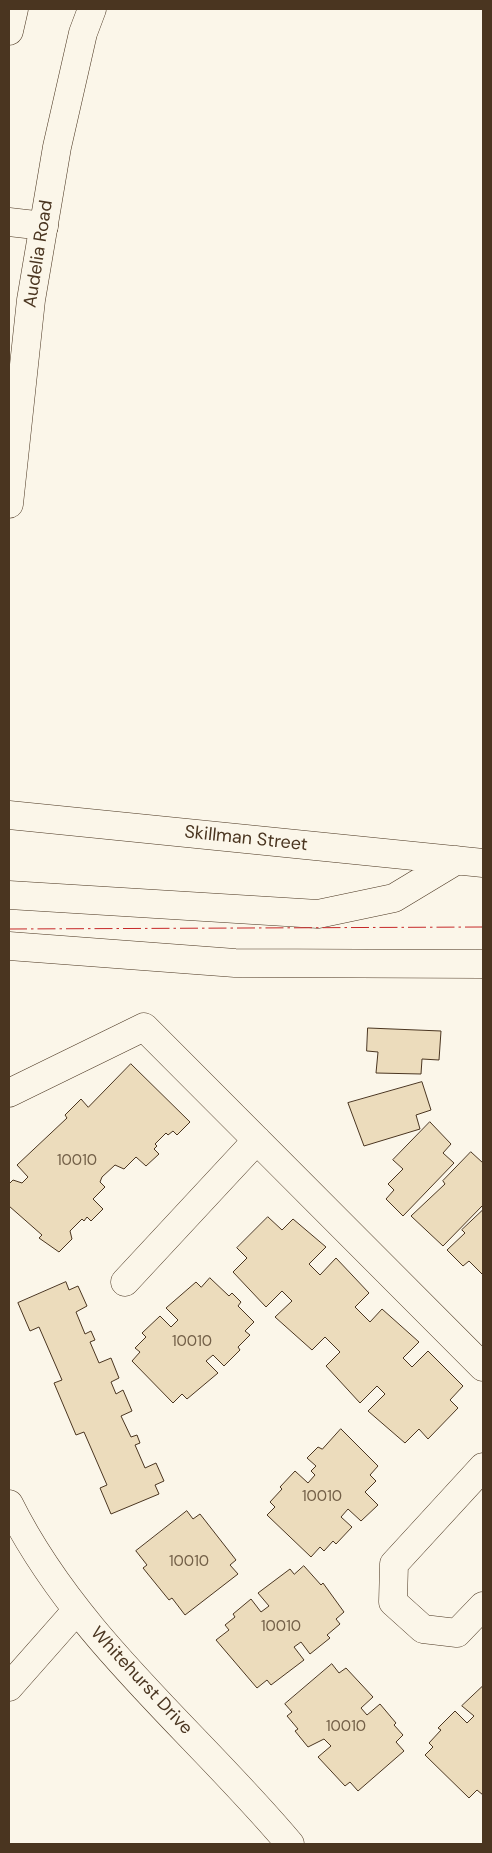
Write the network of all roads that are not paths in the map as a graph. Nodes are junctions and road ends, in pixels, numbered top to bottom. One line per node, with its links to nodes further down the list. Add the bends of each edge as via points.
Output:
1 (14, 9): 3 (main road)
2 (92, 9): 5 (main road, Audelia Road, via 83,33 57,147)
3 (9, 31)
4 (9, 222): 5 (main road)
5 (44, 226): 6 (main road, Audelia Road, via 31,300)
6 (9, 504)
7 (9, 815): 8 (main road, Skillman Street)
8 (457, 860): 9 (main road, Skillman Street); 10 (main road, via 394,898 318,914)
9 (483, 863)
10 (9, 895)
11 (9, 946): 12 (main road, via 235,963)
12 (483, 964)
13 (9, 1093): 14 (main road, via 144,1027)
14 (257, 1140): 15 (main road); 16 (main road)
15 (125, 1282)
16 (483, 1367)
17 (483, 1467): 19 (main road, via 394,1564 393,1602 423,1629 457,1632)
18 (9, 1504): 20 (main road, Whitehurst Drive, via 25,1537)
19 (483, 1606)
20 (76, 1612): 21 (main road); 22 (main road, Whitehurst Drive, via 253,1800)
21 (9, 1687)
22 (290, 1844)

